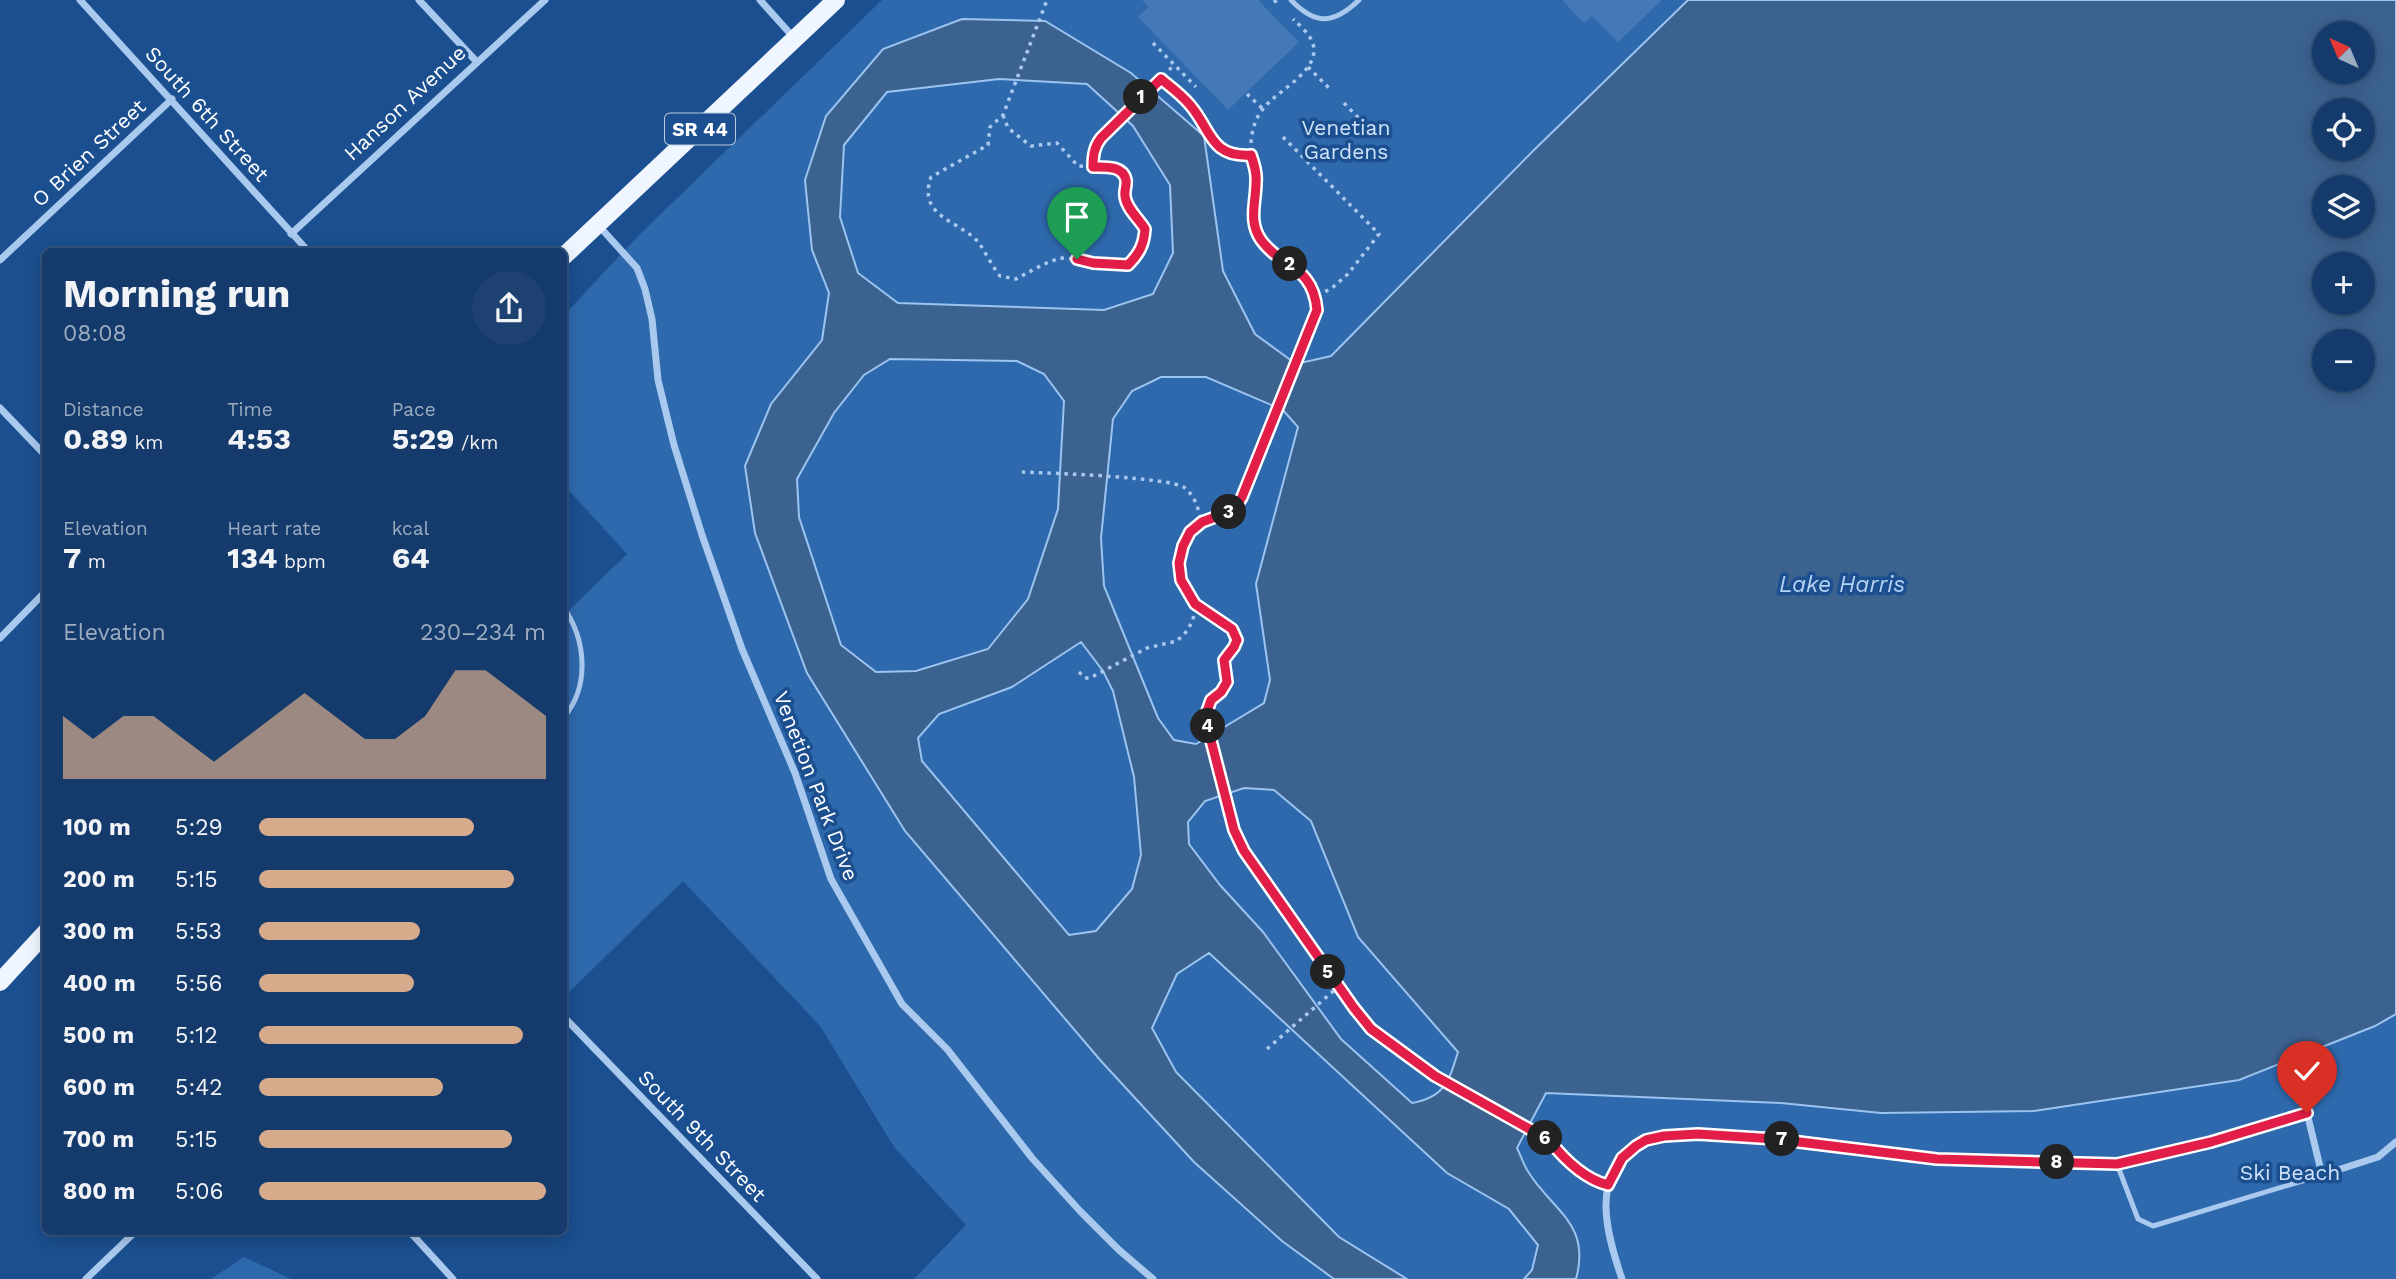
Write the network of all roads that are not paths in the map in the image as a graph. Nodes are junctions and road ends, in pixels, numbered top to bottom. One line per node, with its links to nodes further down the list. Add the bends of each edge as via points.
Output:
1 (80, 0): 10 (street, South 6th Street)
2 (419, 0): 9 (street)
3 (545, 0): 9 (street, Hanson Avenue)
4 (760, 0): 8 (street)
5 (836, 0): 8 (main road, SR 44)
6 (1291, 0): 7 (lane, via 1305,12 1325,19 1340,16)
7 (1359, 0)
8 (796, 39): 11 (main road, SR 44)
9 (477, 61): 12 (street, Hanson Avenue)
10 (172, 99): 12 (street, South 6th Street); 15 (street, O Brien Street)
11 (598, 224): 14 (main road, SR 44); 33 (street, Venetion Park Drive, via 637,268 645,289 658,380 702,535 742,649 795,773 831,879 902,1004 947,1049 1080,1211)
12 (291, 234): 13 (street, South 6th Street)
13 (305, 248)
14 (567, 254)
15 (0, 260)
16 (0, 408): 17 (street)
17 (42, 452)
18 (42, 595): 20 (street)
19 (567, 613): 21 (lane, via 583,671)
20 (0, 638)
21 (567, 713)
22 (42, 936): 23 (main road)
23 (0, 982)
24 (567, 1020): 32 (street, South 9th Street)
25 (2396, 1142): 27 (street, via 2378,1157)
26 (2117, 1164): 27 (lane, via 2138,1219 2153,1226); 27 (street, via 2307,1113); 34 (street, via 1937,1159 1698,1134 1646,1140 1622,1158 1608,1185 1607,1230)
27 (2322, 1175)
28 (132, 1235): 30 (street)
29 (413, 1235): 31 (street)
30 (86, 1279)
31 (453, 1279)
32 (817, 1279)
33 (1153, 1279)
34 (1622, 1279)

